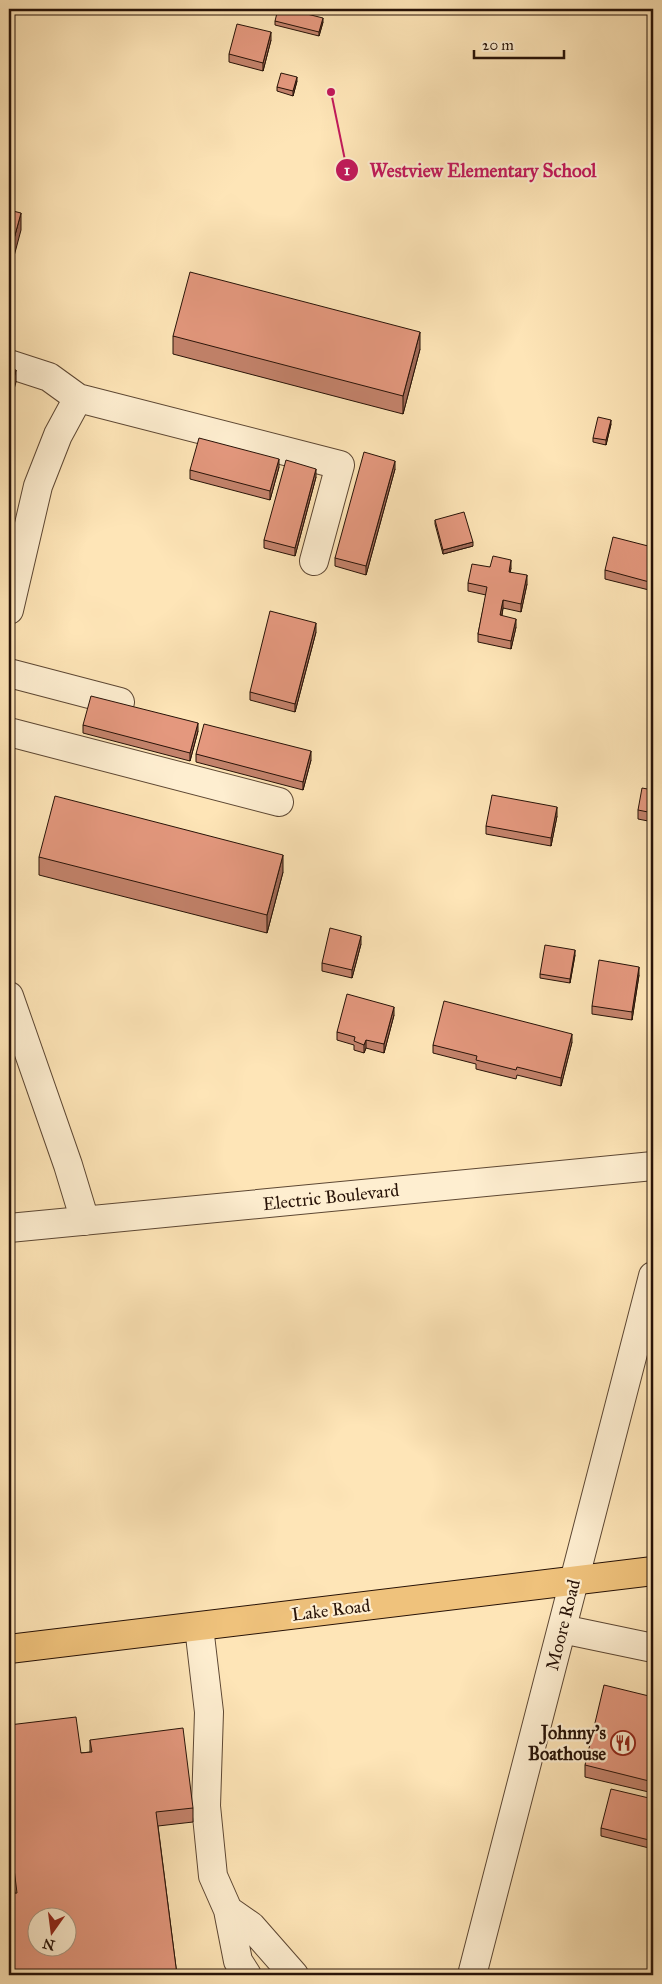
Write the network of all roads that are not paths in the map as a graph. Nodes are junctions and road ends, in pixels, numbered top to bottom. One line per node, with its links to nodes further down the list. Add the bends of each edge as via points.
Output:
1 (9, 364): 2 (street, via 49,377)
2 (78, 398): 3 (street, via 340,465); 4 (street, via 58,435 38,486)
3 (314, 561)
4 (9, 610)
5 (9, 673): 6 (street)
6 (120, 702)
7 (9, 732): 8 (street)
8 (279, 802)
9 (9, 996): 11 (street)
10 (653, 1166): 11 (street, Electric Boulevard)
11 (85, 1221): 12 (street, Electric Boulevard)
12 (9, 1228)
13 (653, 1276): 15 (street, Moore Road)
14 (653, 1571): 15 (main road, Lake Road)
15 (574, 1580): 16 (main road, Lake Road); 17 (street, Moore Road)
16 (199, 1627): 19 (main road, Lake Road); 20 (street, via 209,1712 206,1806 213,1876)
17 (562, 1628): 18 (street); 23 (street, Moore Road)
18 (653, 1648)
19 (9, 1649)
20 (228, 1910): 21 (street, via 238,1961); 22 (street, via 251,1926)
21 (246, 1975)
22 (294, 1975)
23 (472, 1975)

